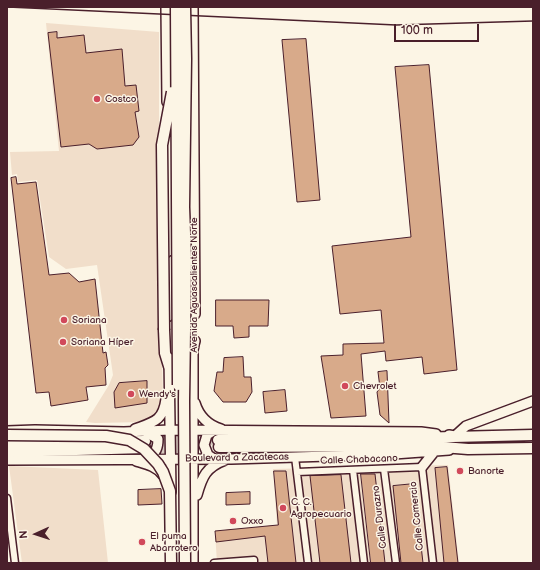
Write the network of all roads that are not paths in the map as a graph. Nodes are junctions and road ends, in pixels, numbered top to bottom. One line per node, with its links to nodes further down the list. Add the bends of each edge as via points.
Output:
1 (166, 7): 5 (main road)
2 (176, 7): 7 (main road, Avenida Aguascalientes Norte, bridge)
3 (185, 7): 8 (main road, Avenida Aguascalientes Norte, bridge, via 186,59)
4 (193, 7): 6 (main road, Avenida Aguascalientes Norte)
5 (167, 52): 6 (main road, via 174,43 180,43 191,51); 9 (main road)
6 (194, 61): 10 (main road, Avenida Aguascalientes Norte)
7 (176, 70): 8 (main road, Avenida Aguascalientes Norte, bridge); 11 (main road, bridge, via 162,145 164,330 165,353)
8 (180, 208): 9 (main road, bridge, via 173,228 172,307); 10 (main road, bridge, via 188,219); 52 (main road, Avenida Aguascalientes Norte, bridge); 53 (main road, Avenida Aguascalientes Norte, bridge, via 186,260)
9 (168, 316): 11 (main road)
10 (193, 348): 13 (main road, Avenida Aguascalientes Norte)
11 (170, 366): 12 (main road)
12 (169, 384): 15 (main road); 22 (main road, via 159,418)
13 (194, 396): 16 (main road, Avenida Aguascalientes Norte); 21 (main road, via 197,409 206,421 215,427)
14 (533, 401): 25 (main road, via 466,426)
15 (170, 408): 16 (main road, via 172,416 182,420 189,418); 18 (main road)
16 (193, 408): 19 (main road, Avenida Aguascalientes Norte)
17 (7, 430): 22 (main road, Boulevard a Zacatecas)
18 (170, 430): 19 (main road, Boulevard a Zacatecas); 26 (main road, Boulevard a Zacatecas); 34 (main road)
19 (193, 431): 20 (main road, Boulevard a Zacatecas); 35 (main road, Avenida Aguascalientes Norte)
20 (213, 431): 21 (main road, Boulevard a Zacatecas); 38 (main road, via 207,435 204,445 208,455)
21 (230, 431): 25 (main road, Boulevard a Zacatecas, via 421,432)
22 (124, 432): 26 (main road, Boulevard a Zacatecas)
23 (7, 435): 51 (main road, bridge, via 106,436 129,440 144,449 163,472 170,491)
24 (533, 435): 25 (main road, Boulevard a Zacatecas)
25 (455, 436): 29 (main road, Boulevard a Zacatecas, via 218,444 430,446)
26 (145, 440): 27 (main road, Boulevard a Zacatecas); 30 (main road, Boulevard a Zacatecas); 33 (main road, via 155,436 158,439 157,449)
27 (7, 443)
28 (533, 448): 29 (main road, Boulevard a Zacatecas)
29 (468, 449): 31 (main road, Boulevard a Zacatecas)
30 (7, 452)
31 (434, 452): 32 (main road, Boulevard a Zacatecas); 40 (main road)
32 (295, 457): 36 (main road, Boulevard a Zacatecas); 43 (street)
33 (149, 458): 34 (main road, Boulevard a Zacatecas); 37 (main road, Boulevard a Zacatecas)
34 (170, 458): 35 (main road, Boulevard a Zacatecas); 44 (main road)
35 (193, 458): 38 (main road, Boulevard a Zacatecas); 46 (main road, Avenida Aguascalientes Norte)
36 (228, 458): 38 (main road, Boulevard a Zacatecas); 46 (main road, via 203,476)
37 (129, 459): 39 (main road, Boulevard a Zacatecas); 44 (main road, via 159,470)
38 (214, 459)
39 (7, 460)
40 (422, 467): 41 (street, Calle Chabacano); 60 (street, Calle Comercio)
41 (384, 469): 42 (street, Calle Chabacano); 59 (street, Calle Durazno)
42 (353, 470): 43 (street, Calle Chabacano); 58 (street)
43 (297, 471): 57 (street)
44 (171, 492): 47 (main road)
45 (7, 498): 49 (street)
46 (193, 510): 48 (main road, Avenida Aguascalientes Norte)
47 (172, 533): 50 (main road); 51 (main road)
48 (192, 559): 54 (main road)
49 (15, 563)
50 (168, 563)
51 (172, 563)
52 (179, 563)
53 (185, 563)
54 (198, 563)
55 (214, 563): 56 (street, via 254,560)
56 (254, 563)
57 (308, 563)
58 (364, 563)
59 (396, 563)
60 (433, 563)

